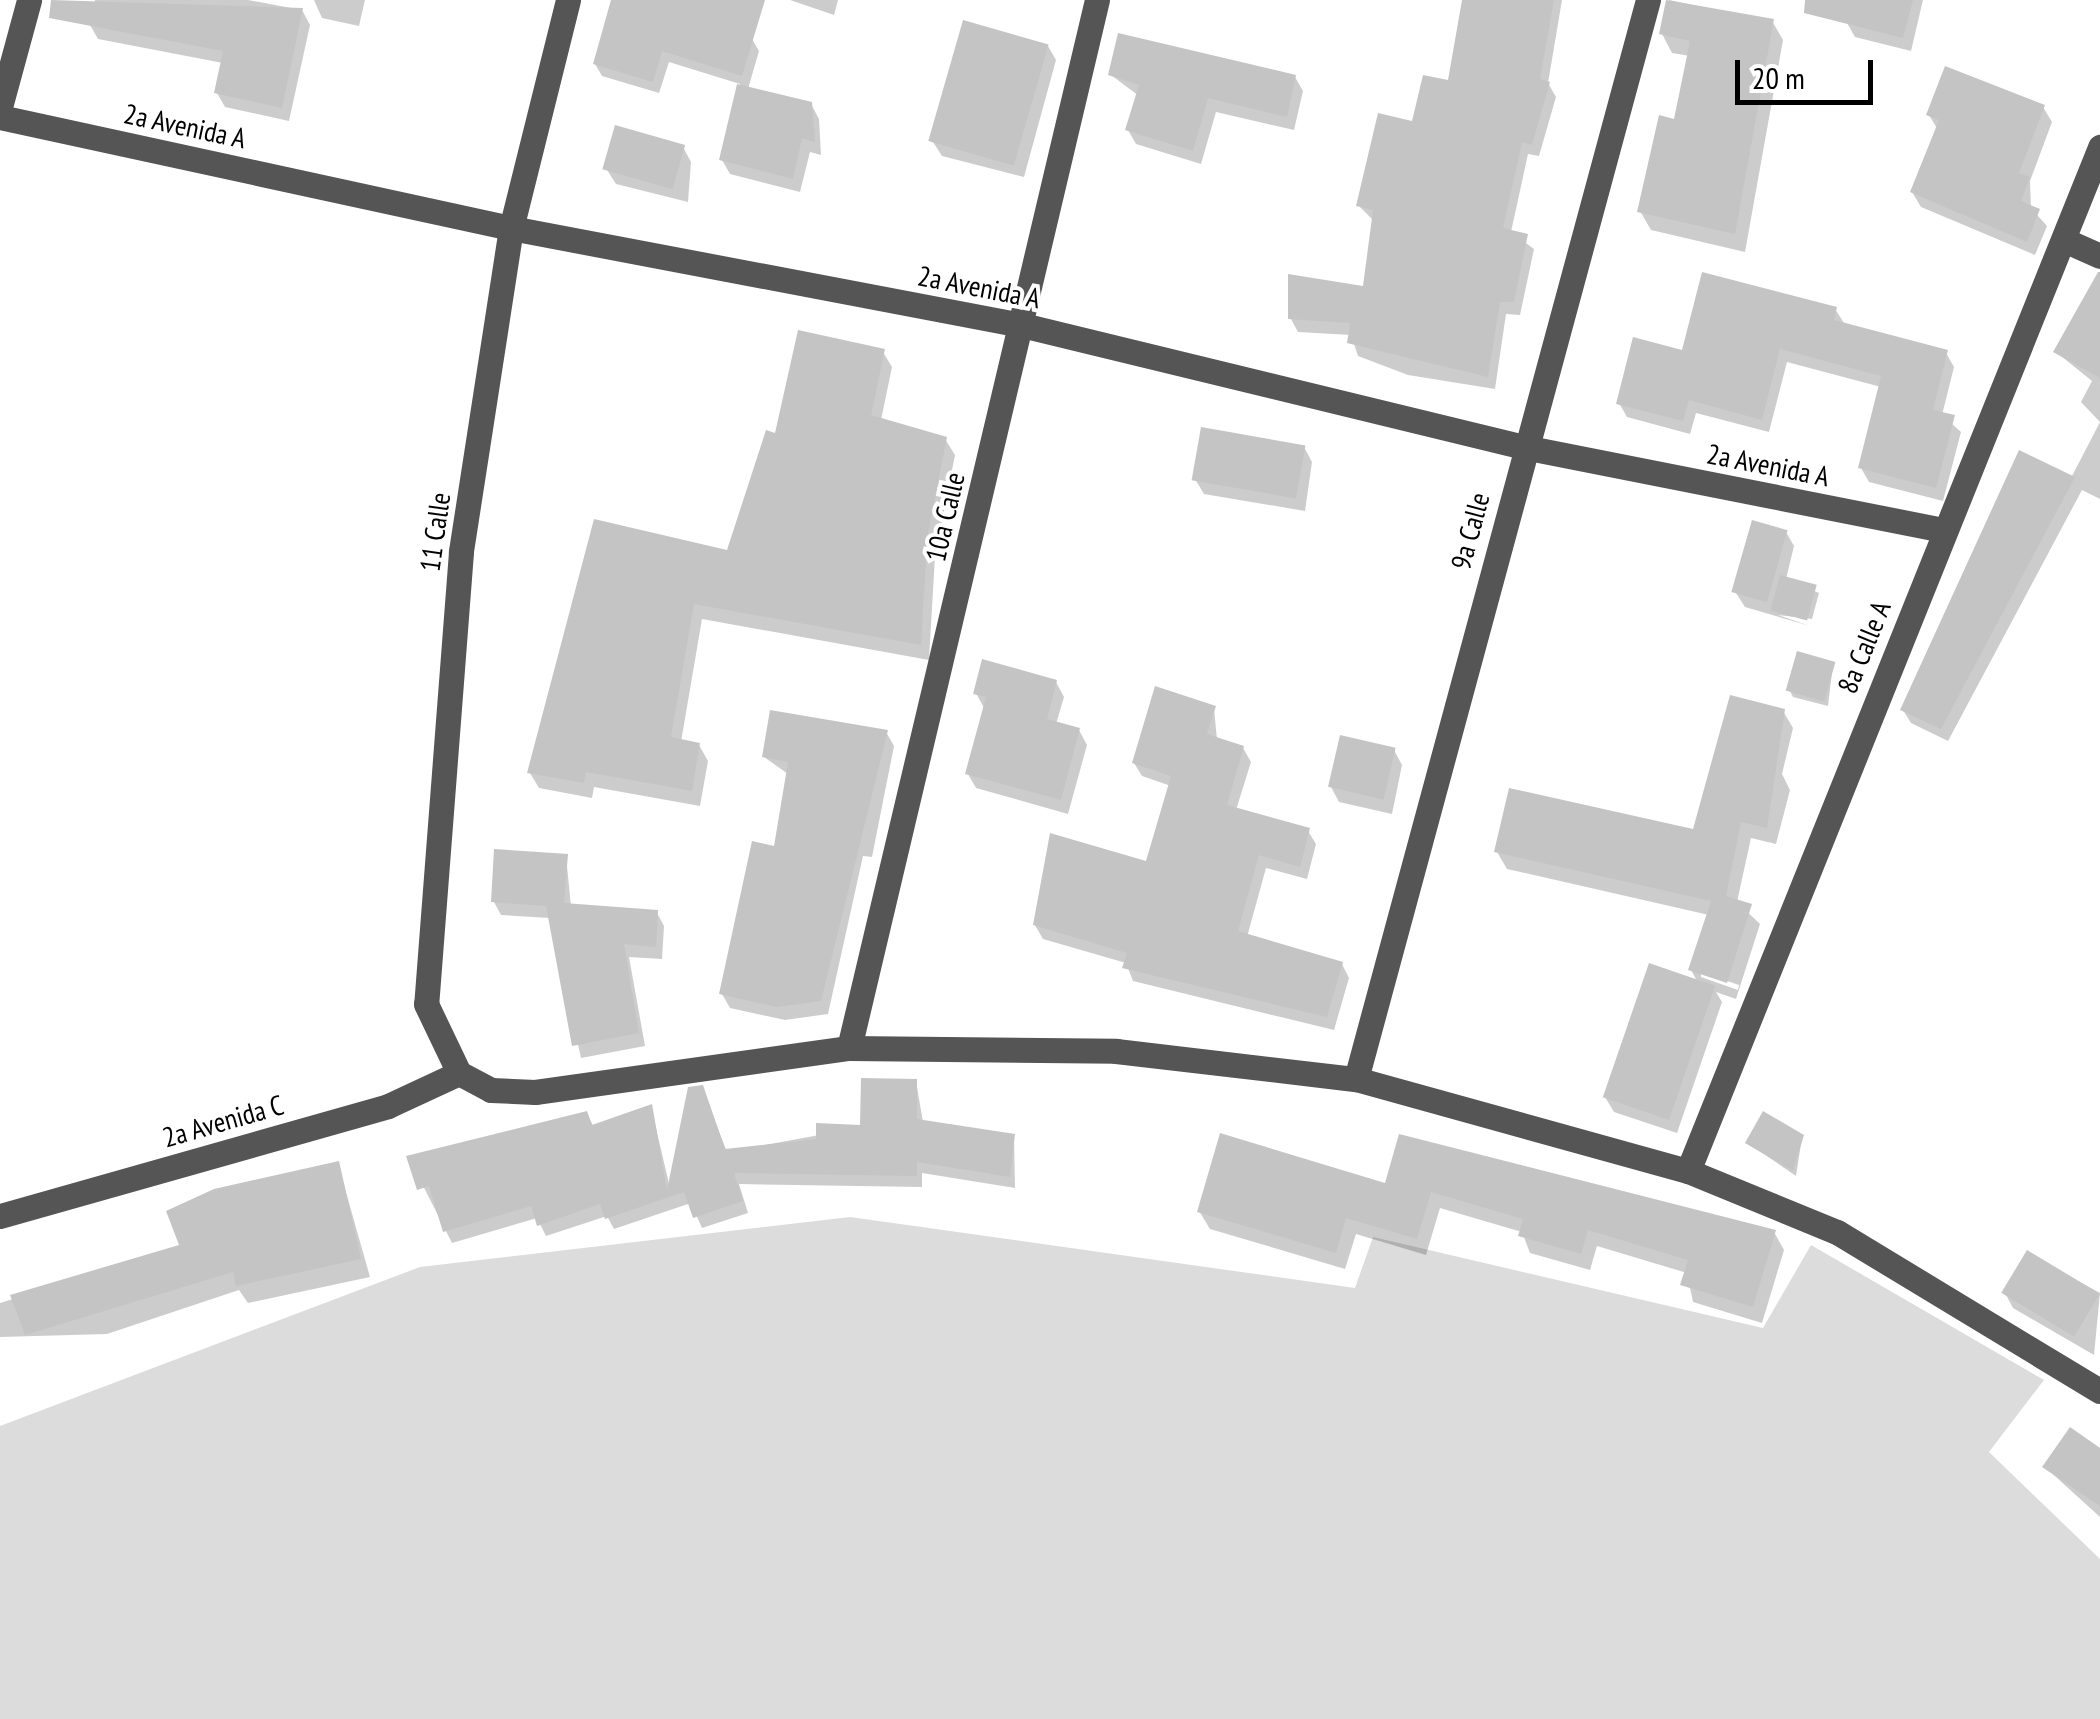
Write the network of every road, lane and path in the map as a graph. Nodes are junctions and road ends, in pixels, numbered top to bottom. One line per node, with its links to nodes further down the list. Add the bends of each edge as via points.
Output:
1 (28, 0): 5 (street)
2 (568, 0): 8 (street, 11 Calle)
3 (1097, 0): 11 (street, 10a Calle)
4 (1648, 0): 12 (street, 9a Calle)
5 (0, 106)
6 (0, 117): 8 (street, 2a Avenida A)
7 (2100, 147): 9 (street, 8a Calle A)
8 (511, 228): 11 (street, 2a Avenida A); 15 (street, 11 Calle, via 461,552 428,914 426,1004)
9 (2064, 240): 10 (street); 13 (street, 8a Calle A)
10 (2100, 256)
11 (1022, 325): 12 (street, 2a Avenida A); 14 (street, 10a Calle)
12 (1524, 448): 13 (street, 2a Avenida A); 16 (street, 9a Calle)
13 (1942, 530): 17 (street, 8a Calle A)
14 (849, 1048): 15 (street, via 535,1092 491,1090); 16 (street, via 1116,1051)
15 (459, 1073): 18 (street, 2a Avenida C, via 388,1106)
16 (1356, 1079): 17 (street)
17 (1688, 1171): 19 (street, via 1837,1232)
18 (0, 1216)
19 (2100, 1391)

